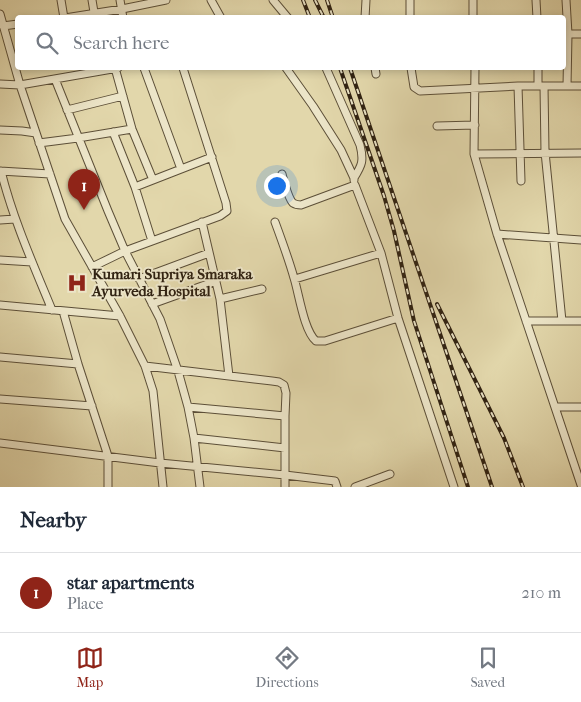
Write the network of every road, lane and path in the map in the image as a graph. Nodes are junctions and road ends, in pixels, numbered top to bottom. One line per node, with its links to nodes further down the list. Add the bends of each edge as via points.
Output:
1 (61, 0): 14 (street)
2 (92, 0): 15 (street)
3 (120, 0): 12 (street)
4 (166, 0): 12 (street)
5 (212, 0): 17 (street)
6 (273, 0): 18 (street)
7 (366, 0): 19 (street)
8 (410, 0): 20 (street)
9 (473, 0): 21 (street)
10 (536, 0): 22 (street)
11 (566, 0): 25 (street)
12 (122, 9): 15 (street); 16 (street)
13 (0, 14): 24 (street)
14 (64, 15)
15 (94, 15)
16 (123, 15)
17 (220, 15)
18 (286, 15)
19 (366, 15)
20 (410, 15)
21 (473, 15)
22 (537, 15)
23 (15, 24): 24 (street)
24 (3, 26): 27 (street)
25 (566, 34): 26 (street); 45 (street)
26 (581, 34)
27 (14, 52)
28 (17, 70): 42 (street)
29 (71, 70): 39 (street)
30 (99, 70): 39 (street)
31 (116, 70): 49 (street)
32 (145, 70): 64 (street)
33 (184, 70): 63 (street)
34 (287, 70): 70 (street, via 341,150)
35 (327, 70): 70 (street, via 363,157)
36 (411, 70): 47 (street, via 412,84 417,90)
37 (475, 70): 47 (street)
38 (538, 70): 44 (street)
39 (72, 76): 40 (street)
40 (55, 79): 42 (street); 50 (street)
41 (0, 84): 42 (street)
42 (20, 86): 56 (street)
43 (518, 86): 44 (street); 47 (street); 60 (street)
44 (541, 86): 45 (street); 59 (street)
45 (567, 86): 46 (street)
46 (581, 86): 48 (street)
47 (475, 88): 51 (street)
48 (581, 90)
49 (123, 96): 50 (street); 53 (street)
50 (67, 110): 57 (street)
51 (475, 125): 52 (street); 62 (street)
52 (436, 126)
53 (132, 128): 55 (street); 68 (street)
54 (0, 130): 56 (street)
55 (113, 132): 57 (street); 71 (street)
56 (36, 133): 58 (street)
57 (78, 138): 58 (street); 80 (street)
58 (39, 143): 66 (street)
59 (545, 152): 60 (street); 61 (street); 77 (street)
60 (520, 153): 62 (street); 69 (street)
61 (581, 153)
62 (474, 154): 76 (street)
63 (212, 157): 64 (street); 74 (street, via 227,211)
64 (181, 170): 68 (street)
65 (1, 171): 66 (street); 73 (street)
66 (50, 174): 85 (street, via 65,219)
67 (282, 174): 70 (street, via 290,199 296,205)
68 (153, 180): 71 (street)
69 (521, 181)
70 (354, 182): 82 (street)
71 (135, 187): 79 (street)
72 (0, 220): 73 (street)
73 (15, 220): 84 (street)
74 (202, 222): 79 (street); 81 (street)
75 (275, 222): 87 (street)
76 (497, 234): 77 (street); 97 (street)
77 (555, 239): 78 (street); 98 (street)
78 (581, 240)
79 (152, 241): 80 (street)
80 (125, 251): 85 (street); 86 (street)
81 (210, 253): 86 (street); 88 (street)
82 (381, 253): 87 (street); 96 (street)
83 (0, 260): 84 (street)
84 (32, 262): 93 (street)
85 (92, 267): 95 (street)
86 (139, 279): 91 (street)
87 (295, 279): 96 (street, via 308,328 316,341)
88 (216, 281): 90 (street); 91 (street)
89 (262, 290): 90 (street)
90 (220, 299): 104 (street)
91 (152, 304): 103 (street)
92 (0, 305): 93 (street)
93 (52, 310): 94 (street)
94 (63, 311): 95 (street); 101 (street)
95 (120, 316): 102 (street)
96 (398, 318): 126 (street)
97 (526, 321): 98 (street); 108 (street)
98 (562, 321): 99 (street)
99 (581, 321)
100 (0, 357): 101 (street)
101 (78, 364): 106 (street)
102 (146, 366): 103 (street); 115 (street, via 154,392)
103 (178, 371): 104 (street); 107 (street)
104 (229, 376): 110 (street, via 284,385)
105 (0, 399): 106 (street)
106 (92, 406): 114 (street)
107 (188, 407): 110 (street); 111 (street)
108 (555, 407): 109 (street); 119 (street)
109 (581, 407)
110 (285, 416): 113 (street)
111 (194, 438): 113 (street); 116 (street)
112 (0, 443): 114 (street)
113 (285, 448): 118 (street)
114 (108, 456): 115 (street); 120 (street)
115 (160, 463): 116 (street); 121 (street)
116 (198, 467): 118 (street); 122 (street)
117 (390, 474): 125 (street)
118 (285, 475): 123 (street); 124 (street, via 335,481)
119 (581, 485)
120 (108, 487)
121 (163, 487)
122 (200, 487)
123 (285, 487)
124 (337, 487)
125 (355, 487)
126 (454, 487)

